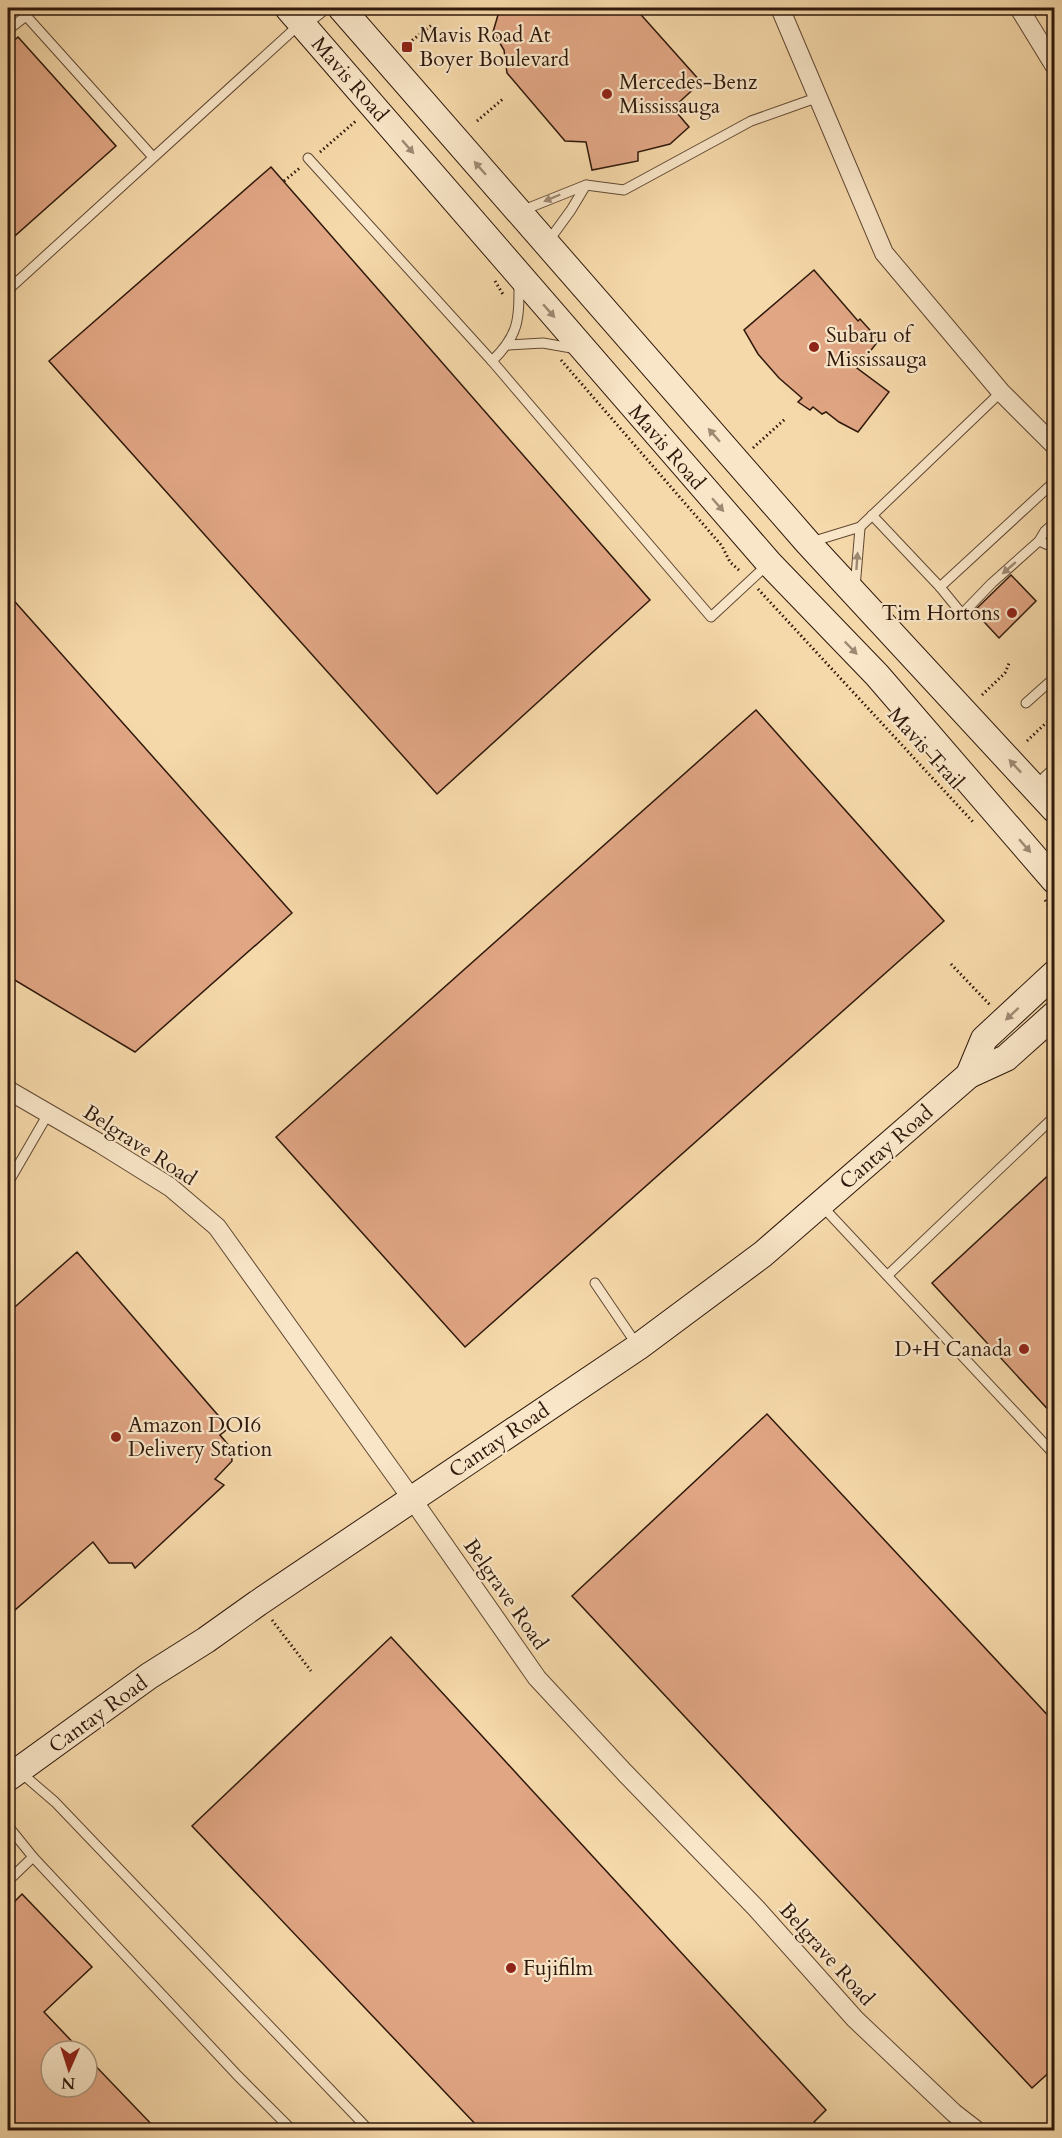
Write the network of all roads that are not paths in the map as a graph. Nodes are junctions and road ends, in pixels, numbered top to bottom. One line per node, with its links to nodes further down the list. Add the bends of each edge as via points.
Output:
1 (19, 8): 6 (lane)
2 (340, 8): 13 (main road, Mavis Road, one-way to 2)
3 (780, 8): 9 (street)
4 (1019, 8): 8 (street)
5 (303, 13): 10 (lane); 15 (main road, Mavis Road, one-way to 15)
6 (26, 16): 7 (lane); 10 (lane)
7 (8, 30)
8 (1054, 65)
9 (816, 98): 12 (lane, via 751,121 624,190); 20 (street, via 884,253)
10 (153, 158): 16 (lane)
11 (308, 158): 19 (lane)
12 (586, 185): 13 (lane, one-way to 13); 14 (lane)
13 (519, 212): 14 (main road, Mavis Road)
14 (547, 244): 28 (main road, Mavis Road, one-way to 14)
15 (519, 276): 17 (lane, via 519,318); 18 (main road, Mavis Road, one-way to 18)
16 (8, 290)
17 (508, 345): 18 (lane, via 543,343); 19 (lane)
18 (583, 350): 29 (main road, Mavis Road, one-way to 29)
19 (492, 361): 29 (lane, via 711,617)
20 (1001, 392): 21 (street); 23 (lane)
21 (1054, 446)
22 (1054, 482): 30 (lane)
23 (872, 515): 25 (lane); 30 (lane)
24 (1054, 523): 27 (lane)
25 (860, 528): 28 (lane); 31 (lane, one-way to 25)
26 (1054, 538): 27 (lane, via 1048,545)
27 (1039, 541): 30 (lane, one-way to 30, via 962,614)
28 (808, 543): 31 (main road, Mavis Road)
29 (769, 564): 37 (main road, Mavis Road, one-way to 37, via 877,675)
30 (940, 587)
31 (855, 594): 35 (main road, Mavis Road, one-way to 31)
32 (1054, 678): 33 (lane)
33 (1026, 703)
34 (1054, 768): 35 (lane)
35 (1034, 787): 36 (main road, Mavis Road)
36 (1054, 809)
37 (1047, 887)
38 (1054, 974): 40 (main road, Cantay Road, one-way to 40, via 984,1039)
39 (1054, 1015): 40 (main road, Cantay Road, via 1006,1058)
40 (969, 1075): 45 (main road, Cantay Road)
41 (8, 1090): 42 (street, Belgrave Road)
42 (48, 1114): 44 (lane); 50 (street, Belgrave Road, via 170,1187 217,1227)
43 (1054, 1117): 46 (lane)
44 (8, 1183)
45 (820, 1204): 46 (lane); 48 (main road, Cantay Road, via 764,1254)
46 (888, 1275): 49 (lane)
47 (595, 1283): 48 (lane)
48 (638, 1347): 50 (main road, Cantay Road)
49 (1054, 1454)
50 (412, 1499): 51 (main road, Cantay Road, via 149,1676); 57 (street, Belgrave Road, via 537,1678 756,1908 855,2019 954,2114)
51 (13, 1774): 56 (lane, via 55,1802)
52 (8, 1826): 53 (lane)
53 (33, 1857): 54 (lane); 55 (lane)
54 (8, 1881)
55 (292, 2130)
56 (369, 2130)
57 (976, 2130)

